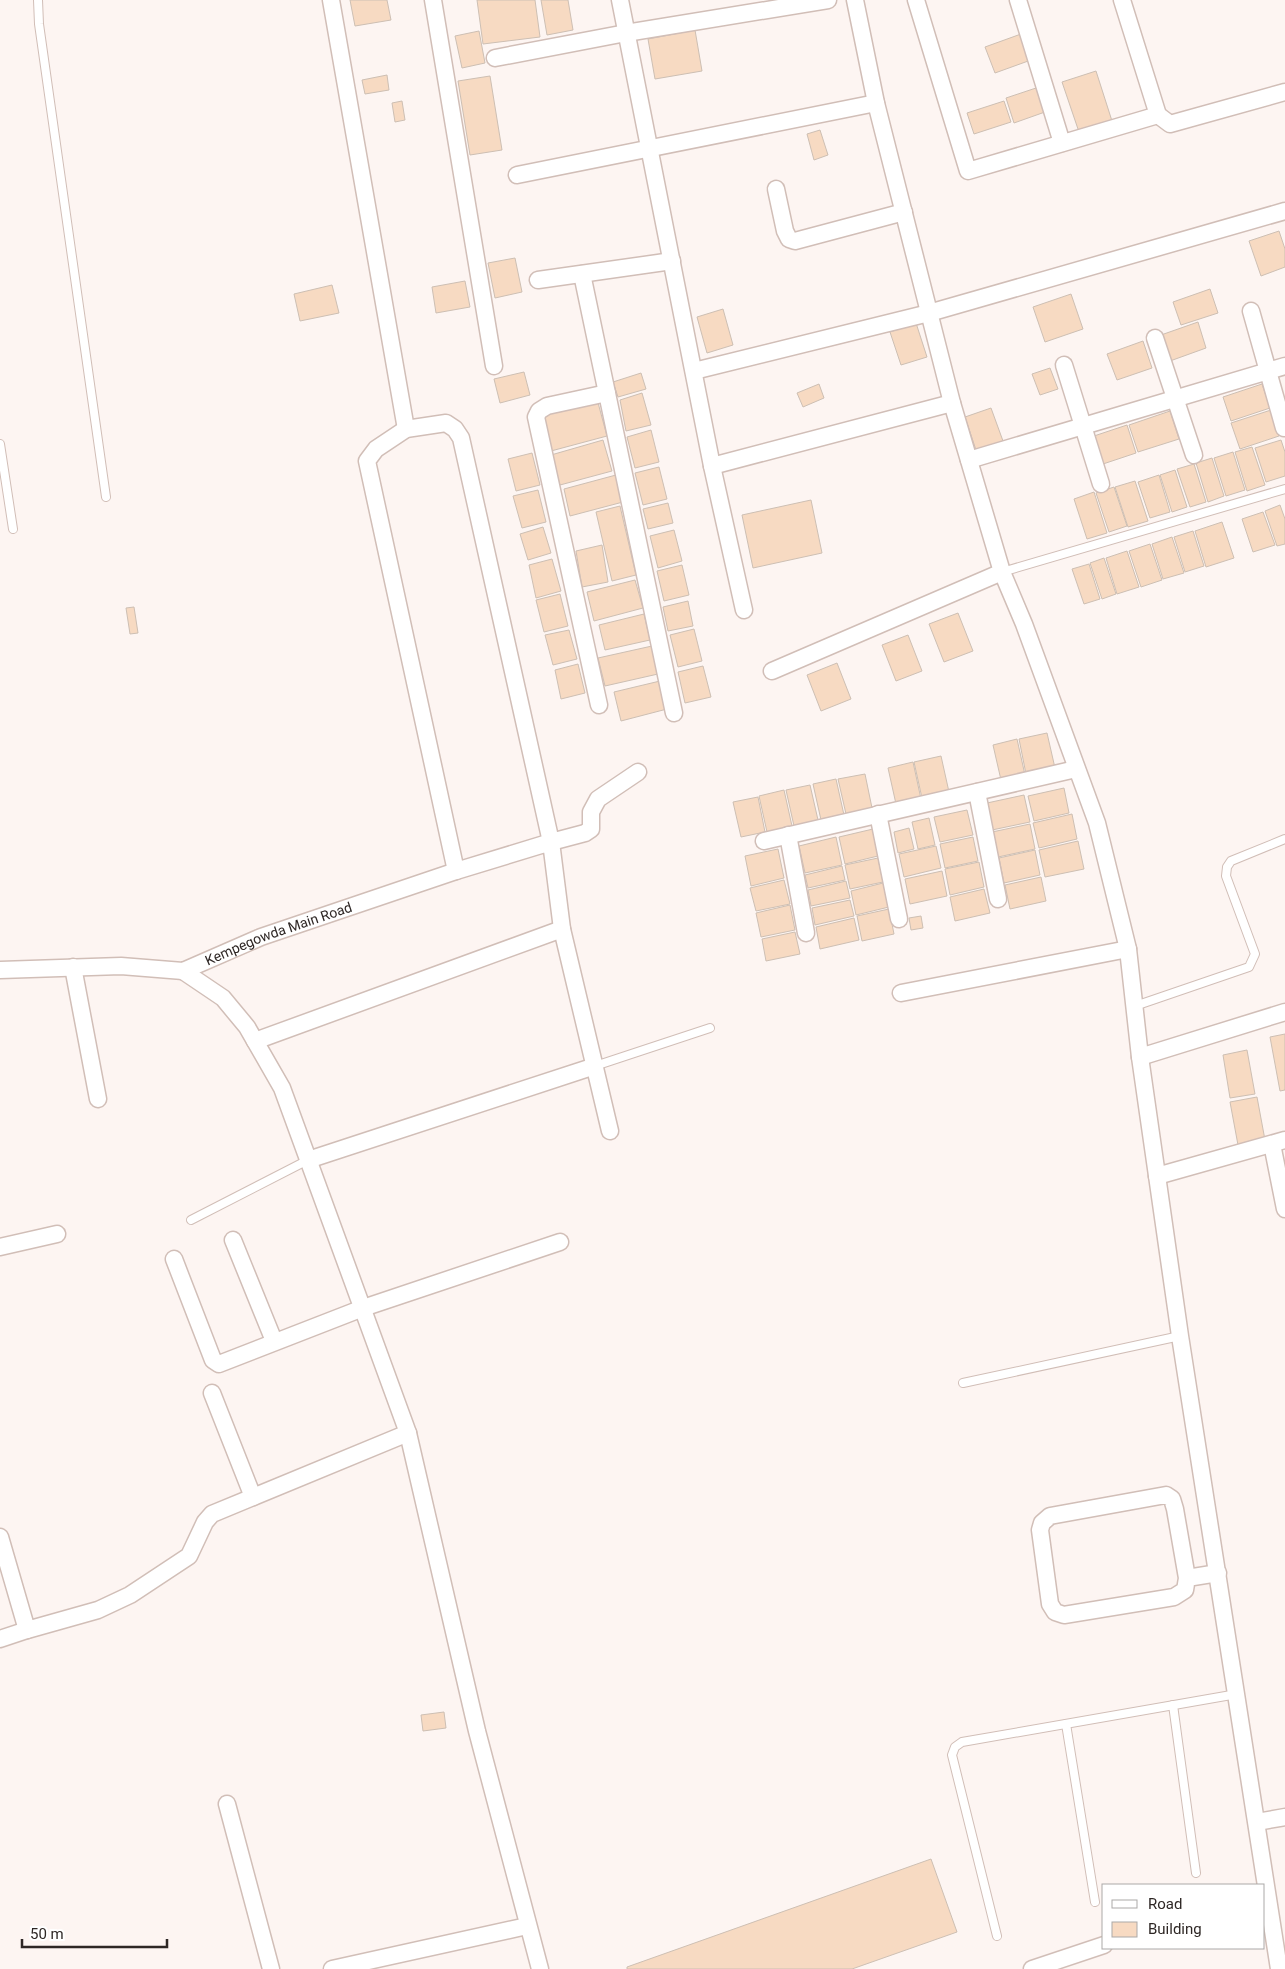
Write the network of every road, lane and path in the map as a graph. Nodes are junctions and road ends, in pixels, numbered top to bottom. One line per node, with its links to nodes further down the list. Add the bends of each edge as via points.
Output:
1 (38, 0): 44 (lane)
2 (331, 0): 37 (street)
3 (433, 0): 28 (street)
4 (620, 0): 10 (street)
5 (828, 0): 10 (street)
6 (855, 0): 13 (street)
7 (916, 0): 15 (street, via 968,171)
8 (1018, 0): 15 (street)
9 (1122, 0): 14 (street)
10 (626, 33): 11 (street); 16 (street)
11 (495, 58)
12 (1285, 92): 14 (street, via 1170,124)
13 (876, 103): 16 (street); 20 (street)
14 (1158, 115): 15 (street)
15 (1062, 143)
16 (649, 148): 17 (street); 21 (street)
17 (518, 175)
18 (776, 189): 20 (street, via 785,232 789,239 795,241)
19 (1285, 211): 25 (street)
20 (904, 212): 25 (street)
21 (672, 262): 22 (street); 30 (street)
22 (582, 274): 23 (street); 32 (street)
23 (538, 280)
24 (1251, 311): 31 (street)
25 (929, 313): 30 (street); 34 (street)
26 (1155, 338): 33 (street)
27 (1064, 365): 35 (street)
28 (494, 366)
29 (1285, 366): 31 (street)
30 (694, 371): 41 (street)
31 (1268, 371): 33 (street); 36 (street)
32 (607, 393): 49 (street, via 547,406 536,416); 50 (street)
33 (1176, 399): 35 (street); 39 (street)
34 (952, 403): 40 (street); 41 (street)
35 (1083, 426): 40 (street); 42 (street)
36 (1284, 428)
37 (406, 429): 58 (street, via 446,424 461,438); 59 (street, via 376,450 367,461)
38 (0, 444): 45 (lane)
39 (1194, 455)
40 (969, 460): 46 (street)
41 (712, 466): 47 (street)
42 (1100, 484)
43 (1285, 489): 46 (lane)
44 (106, 497)
45 (13, 529)
46 (1002, 572): 48 (street); 51 (street)
47 (744, 610)
48 (772, 671)
49 (598, 705)
50 (674, 713)
51 (1076, 769): 53 (street); 64 (street, via 1097,823)
52 (638, 772): 58 (street, Kempegowda Main Road, via 598,799 591,812 591,829)
53 (977, 792): 54 (street); 60 (street)
54 (878, 814): 55 (street); 61 (street)
55 (788, 835): 57 (street); 63 (street)
56 (1285, 838): 69 (lane, via 1231,861 1227,867 1226,876 1254,954 1249,967)
57 (764, 840)
58 (551, 842): 59 (street, Kempegowda Main Road); 62 (street)
59 (456, 871): 67 (street, Kempegowda Main Road, via 261,937)
60 (998, 899)
61 (899, 919)
62 (562, 929): 72 (street); 74 (street)
63 (806, 934)
64 (1128, 949): 68 (street); 69 (street)
65 (73, 967): 66 (street, Kempegowda Main Road); 67 (street, Kempegowda Main Road, via 121,966); 75 (street)
66 (0, 970)
67 (183, 971): 72 (street, via 223,998)
68 (901, 993)
69 (1135, 1006): 73 (street)
70 (1285, 1012): 73 (street)
71 (710, 1028): 74 (lane)
72 (255, 1041): 78 (street, via 282,1088)
73 (1140, 1056): 79 (street)
74 (595, 1066): 76 (street); 78 (street)
75 (98, 1099)
76 (610, 1131)
77 (1279, 1142): 79 (street); 80 (street)
78 (308, 1160): 81 (lane); 87 (street)
79 (1157, 1176): 88 (street)
80 (1285, 1210)
81 (191, 1220)
82 (57, 1234): 85 (street)
83 (233, 1240): 89 (street)
84 (560, 1242): 87 (street)
85 (0, 1247)
86 (174, 1259): 89 (street, via 213,1360 224,1364)
87 (363, 1308): 89 (street); 92 (street)
88 (1180, 1336): 90 (lane); 95 (street)
89 (274, 1341)
90 (963, 1384)
91 (212, 1393): 93 (street)
92 (408, 1434): 93 (street); 109 (street, via 476,1731)
93 (253, 1497): 97 (street, via 212,1514 189,1556 130,1595 98,1610)
94 (0, 1536): 97 (street)
95 (1218, 1574): 96 (street); 99 (street)
96 (1187, 1578): 96 (street, via 1184,1590 1174,1597 1064,1615 1055,1612 1050,1604 1040,1530 1042,1523 1050,1516 1166,1495 1172,1499 1175,1509)
97 (27, 1630): 98 (street)
98 (0, 1639)
99 (1237, 1694): 100 (lane); 104 (street)
100 (1173, 1705): 101 (lane); 105 (lane)
101 (1066, 1724): 108 (lane); 110 (lane, via 962,1742 952,1754)
102 (227, 1804): 113 (street)
103 (1285, 1817): 104 (street)
104 (1257, 1822): 106 (street)
105 (1196, 1873)
106 (1264, 1884)
107 (1265, 1893): 111 (street)
108 (1095, 1902)
109 (527, 1926): 114 (street); 115 (street)
110 (997, 1936)
111 (1280, 1945): 117 (street)
112 (1102, 1947): 116 (street)
113 (272, 1969)
114 (332, 1969)
115 (540, 1969)
116 (1032, 1969)
117 (1279, 1969)

